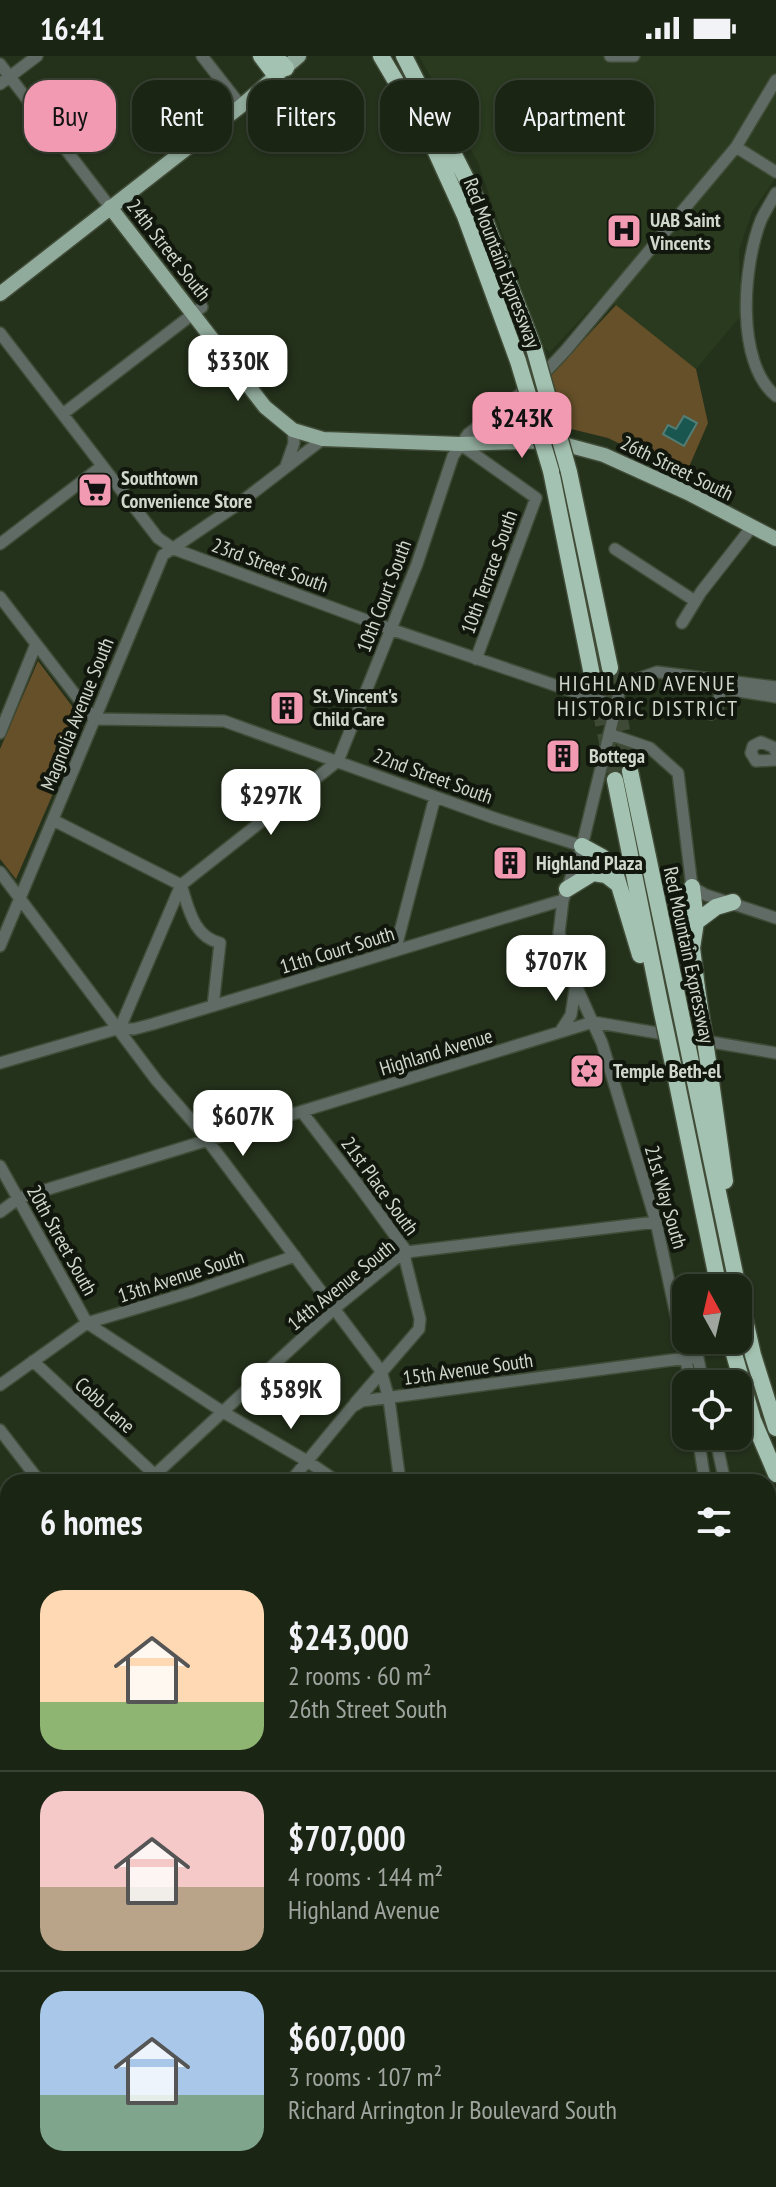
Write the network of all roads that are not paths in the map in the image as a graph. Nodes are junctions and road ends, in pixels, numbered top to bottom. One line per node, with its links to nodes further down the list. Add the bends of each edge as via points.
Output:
1 (37, 56): 11 (street)
2 (202, 56): 13 (street)
3 (261, 56): 10 (highway)
4 (299, 56): 10 (main road)
5 (381, 56): 43 (highway, Red Mountain Expressway, bridge, via 431,141 460,204 518,361 551,471)
6 (610, 56): 7 (street)
7 (634, 56)
8 (406, 58): 41 (highway, Red Mountain Expressway, bridge, via 478,202 534,348 569,472)
9 (0, 64): 11 (street, 24th Street South)
10 (279, 67): 13 (main road)
11 (5, 80): 17 (street, 24th Street South)
12 (776, 80): 14 (street)
13 (241, 106): 17 (main road)
14 (736, 147): 15 (street); 23 (street, via 566,350)
15 (776, 172)
16 (776, 193): 21 (street, via 756,235 748,286 750,354)
17 (110, 207): 18 (main road); 19 (main road, 24th Street South)
18 (0, 294)
19 (197, 310): 24 (street); 25 (main road, 24th Street South, via 265,407)
20 (0, 333): 24 (street, 23rd Street South)
21 (776, 396)
22 (489, 402): 23 (street)
23 (498, 412): 27 (street)
24 (64, 413): 28 (street, 23rd Street South)
25 (293, 430): 26 (main road, 24th Street South); 29 (street)
26 (323, 439): 27 (main road, 26th Street South); 29 (street)
27 (460, 444): 30 (main road, 26th Street South, via 552,441 604,455); 38 (street, 10th Court South); 40 (street, 10th Terrace South, via 536,498)
28 (102, 466): 32 (street); 33 (street, 23rd Street South, via 158,538)
29 (286, 467): 33 (street)
30 (751, 528): 31 (main road, 26th Street South); 36 (street)
31 (776, 539)
32 (0, 544)
33 (174, 549): 38 (street, 23rd Street South); 47 (street, Magnolia Avenue South, via 163,555)
34 (615, 549): 36 (street)
35 (0, 597): 39 (street)
36 (695, 601): 37 (street)
37 (682, 623)
38 (390, 629): 40 (street, 23rd Street South); 52 (street, 10th Court South)
39 (36, 644): 47 (street); 48 (street)
40 (476, 659): 46 (street, 23rd Street South)
41 (610, 668)
42 (718, 683): 44 (street); 45 (street); 46 (street, via 647,675 626,683)
43 (594, 685)
44 (776, 687)
45 (776, 697)
46 (616, 706): 49 (street)
47 (94, 719): 52 (street, 22nd Street South, via 224,721); 56 (street, Magnolia Avenue South)
48 (0, 733)
49 (609, 734): 57 (street); 61 (street, via 650,748 678,773)
50 (776, 752): 51 (street, via 761,742 751,753 756,761)
51 (776, 760)
52 (338, 761): 55 (street, 22nd Street South); 59 (street)
53 (630, 771): 79 (highway, Red Mountain Expressway, bridge, via 675,985)
54 (615, 780): 72 (highway, Red Mountain Expressway)
55 (435, 797): 57 (street, 22nd Street South); 70 (street)
56 (53, 820): 59 (street); 63 (street, Magnolia Avenue South)
57 (582, 846): 60 (highway, via 602,857); 62 (street)
58 (0, 872): 63 (street)
59 (181, 885): 66 (street); 67 (street)
60 (620, 887): 62 (highway, via 606,875 593,873); 72 (highway)
61 (692, 887): 64 (street); 68 (highway)
62 (565, 895): 70 (street, 11th Court South); 71 (street, via 559,933)
63 (20, 898): 69 (street, Magnolia Avenue South); 75 (street)
64 (733, 902): 65 (street); 68 (highway)
65 (776, 918)
66 (166, 921): 67 (street, via 181,916); 75 (street)
67 (194, 921): 73 (street, via 199,932 220,943)
68 (696, 922): 79 (highway, bridge, via 692,948)
69 (0, 946)
70 (395, 951): 73 (street, 11th Court South)
71 (575, 981): 74 (street); 76 (street, via 574,1004)
72 (652, 982): 88 (highway, Red Mountain Expressway, bridge)
73 (213, 1006): 75 (street, 11th Court South, via 134,1029)
74 (593, 1022): 76 (street, Highland Avenue); 77 (street); 85 (street, 21st Way South)
75 (120, 1028): 78 (street, 11th Court South); 81 (street)
76 (560, 1032): 80 (street, Highland Avenue)
77 (776, 1053)
78 (0, 1063)
79 (702, 1073): 89 (highway, Red Mountain Expressway)
80 (302, 1112): 81 (street, Highland Avenue); 86 (street, 21st Place South)
81 (208, 1141): 83 (street, Highland Avenue); 87 (street)
82 (0, 1166): 83 (street, 20th Street South)
83 (19, 1198): 84 (street, Highland Avenue); 91 (street, 20th Street South)
84 (0, 1212)
85 (656, 1222): 86 (street, 14th Avenue South); 94 (street, 21st Way South)
86 (407, 1252): 90 (street, 14th Avenue South); 98 (street, 21st Place South, via 419,1329)
87 (295, 1256): 90 (street); 91 (street, 13th Avenue South)
88 (716, 1274)
89 (735, 1274)
90 (335, 1308): 98 (street); 102 (street, 14th Avenue South)
91 (87, 1323): 95 (street, 13th Avenue South); 102 (street, 20th Street South)
92 (752, 1351): 103 (highway, Red Mountain Expressway)
93 (734, 1354): 116 (highway)
94 (687, 1358): 96 (street, 21st Way South); 97 (street, via 698,1358); 100 (street, 15th Avenue South)
95 (33, 1361): 99 (street, 13th Avenue South); 109 (street, Cobb Lane)
96 (689, 1370)
97 (700, 1370)
98 (381, 1371): 100 (street); 101 (street, 21st Place South)
99 (0, 1385)
100 (389, 1399): 101 (street, 15th Avenue South); 113 (street)
101 (352, 1407): 107 (street)
102 (223, 1412): 107 (street, 20th Street South); 110 (street, 14th Avenue South)
103 (776, 1428)
104 (0, 1430): 108 (street)
105 (700, 1450): 114 (street)
106 (718, 1450): 115 (street)
107 (307, 1461): 111 (street); 112 (street, 20th Street South)
108 (34, 1474)
109 (146, 1474)
110 (156, 1474)
111 (296, 1474)
112 (326, 1474)
113 (399, 1474)
114 (704, 1474)
115 (723, 1474)
116 (776, 1474)

